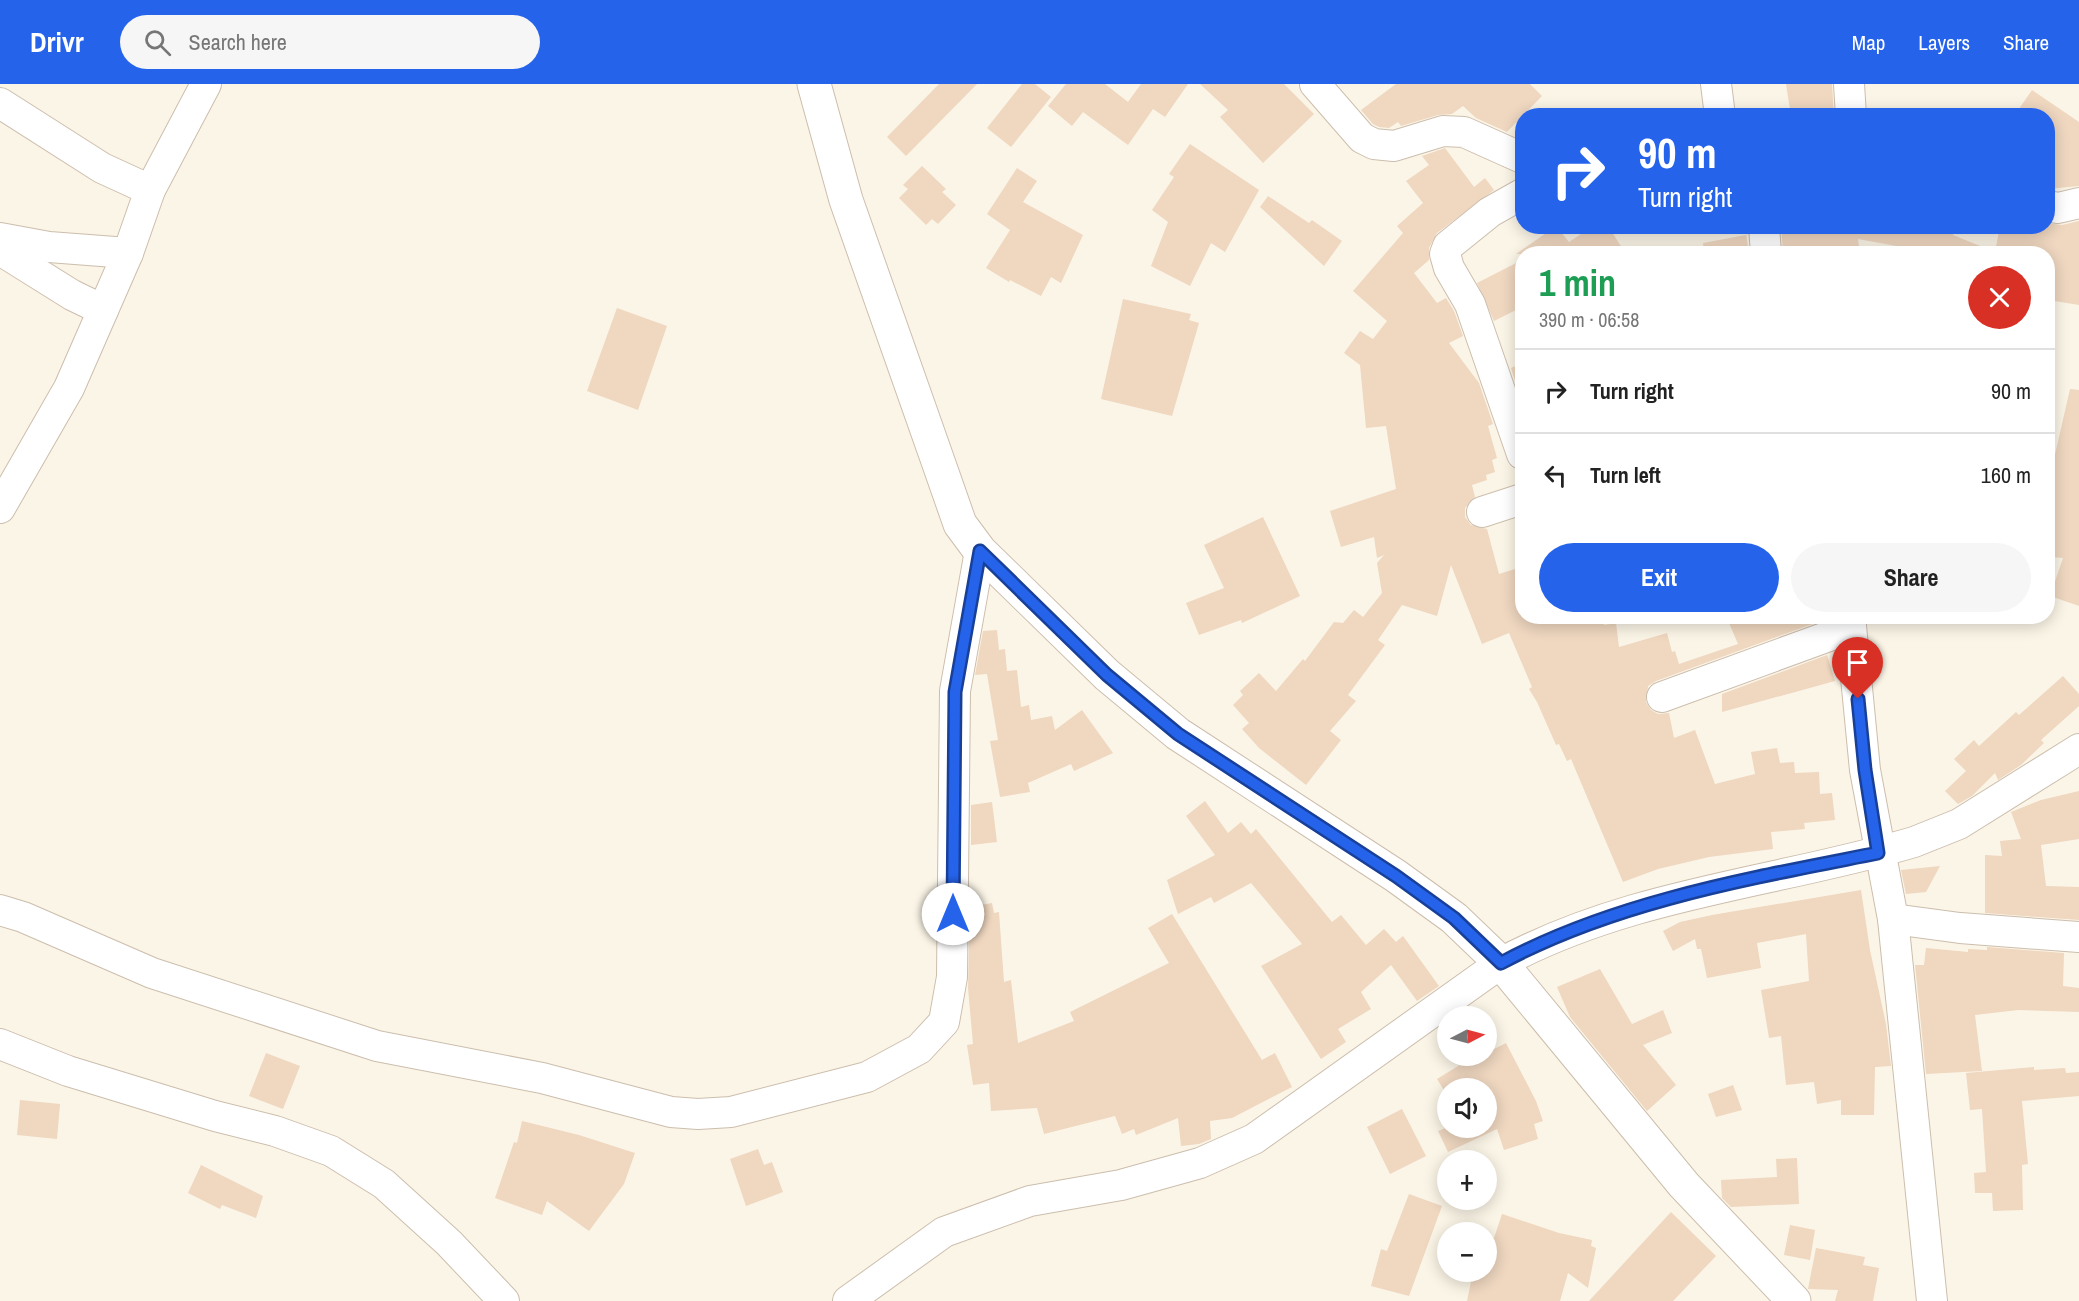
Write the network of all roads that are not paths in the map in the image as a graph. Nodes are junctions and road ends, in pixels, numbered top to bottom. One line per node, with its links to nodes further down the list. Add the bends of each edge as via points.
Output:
1 (206, 84): 10 (street)
2 (814, 84): 22 (street, via 846,200 960,524)
3 (1316, 84): 9 (street, via 1362,138 1374,144 1394,146 1443,131 1464,132)
4 (1716, 84): 7 (street)
5 (1850, 84): 8 (street)
6 (0, 103): 10 (street, via 102,168)
7 (1719, 108)
8 (1851, 108)
9 (1515, 155)
10 (150, 190): 16 (street)
11 (1515, 198): 18 (street, via 1490,212 1448,246 1445,254 1470,304)
12 (2079, 203): 13 (street)
13 (2055, 207)
14 (0, 238): 16 (street, via 49,247)
15 (0, 250): 17 (street, via 72,296)
16 (128, 253): 17 (street)
17 (103, 310): 20 (street, via 69,388)
18 (1515, 434)
19 (1515, 501): 21 (street)
20 (0, 508)
21 (1482, 512)
22 (980, 551): 28 (street, via 955,692 952,977 944,1022 919,1049 867,1077 731,1113 671,1112 542,1078 377,1046 152,973); 31 (street, via 1107,675 1178,734 1396,876 1454,918)
23 (1845, 624): 25 (street)
24 (1850, 624): 27 (street)
25 (1662, 697)
26 (2079, 749): 27 (street, via 1959,824)
27 (1878, 853): 29 (street); 31 (street, via 1626,910)
28 (0, 910)
29 (1893, 919): 30 (street); 36 (street)
30 (2079, 937)
31 (1501, 963): 33 (street, via 1684,1185); 35 (street, via 1254,1139 1200,1163 1121,1185 1030,1201 944,1232)
32 (0, 1044): 34 (street, via 68,1071 331,1151 384,1184 449,1243)
33 (1787, 1298)
34 (504, 1301)
35 (848, 1301)
36 (1932, 1301)

